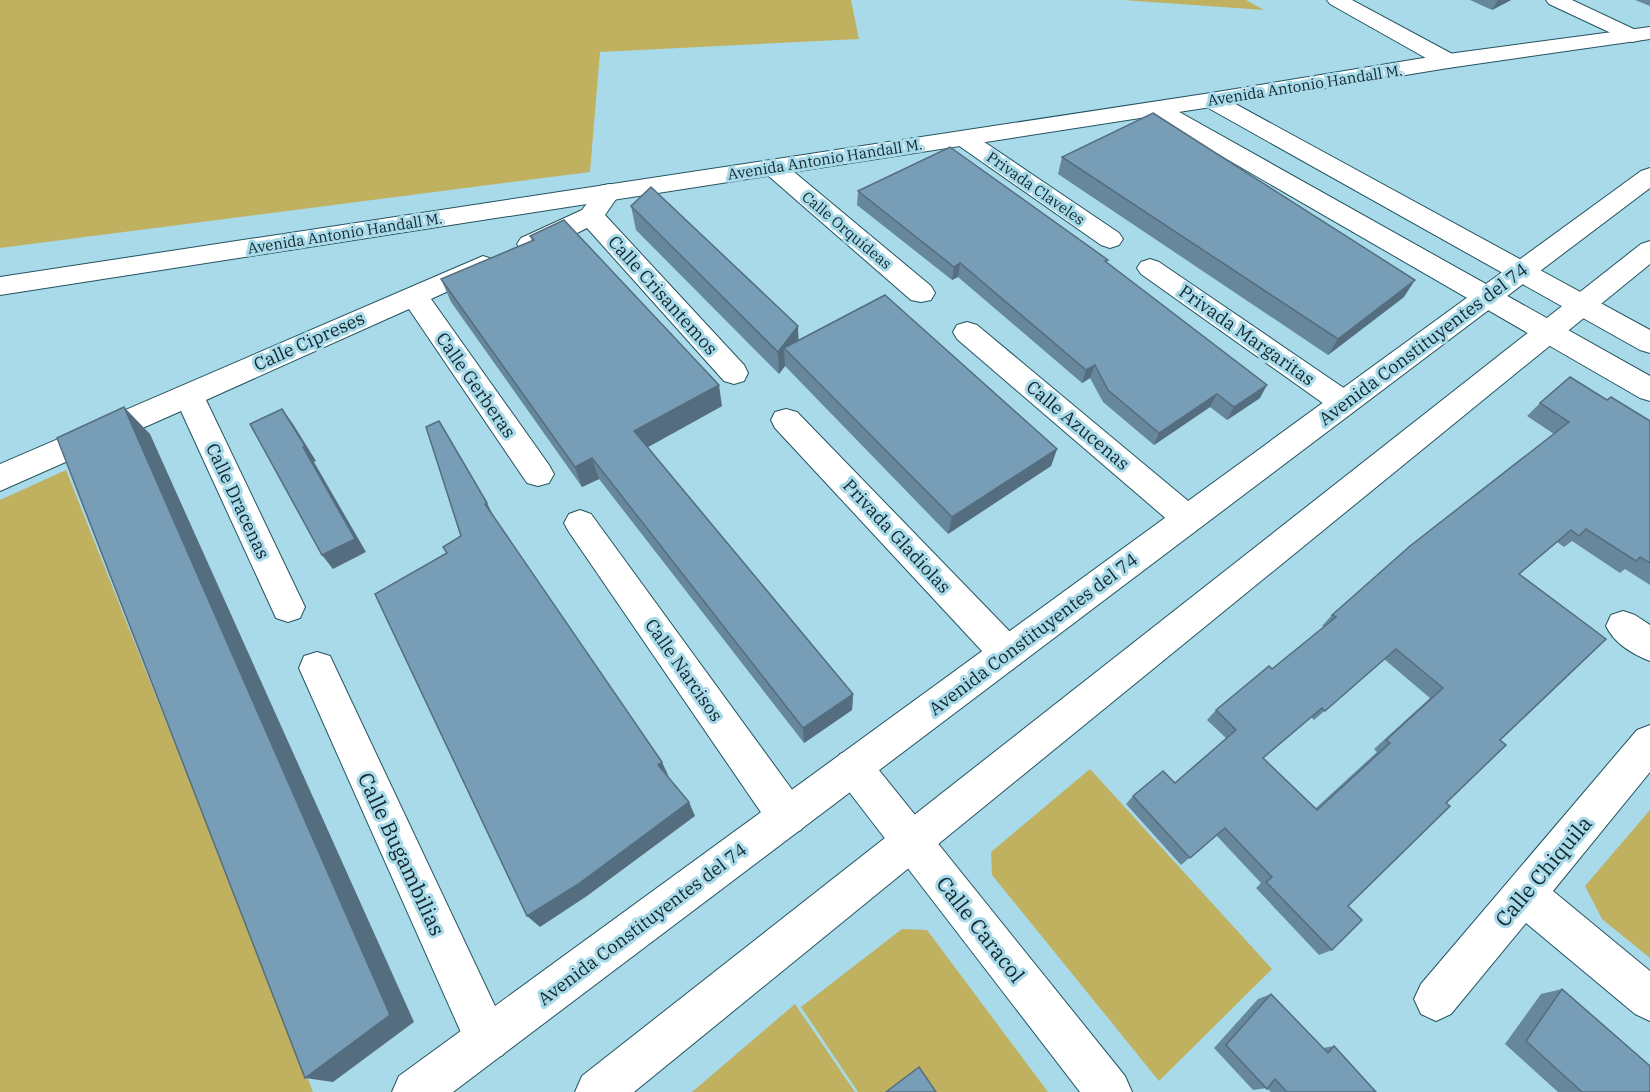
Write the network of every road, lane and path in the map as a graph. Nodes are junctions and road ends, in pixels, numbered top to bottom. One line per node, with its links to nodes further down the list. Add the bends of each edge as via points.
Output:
1 (1337, 0): 4 (street)
2 (1556, 0): 3 (street)
3 (1642, 35): 4 (street, Avenida Antonio Handall M.)
4 (1448, 61): 5 (street, Avenida Antonio Handall M.)
5 (1211, 100): 6 (street, Avenida Antonio Handall M.); 15 (street)
6 (1157, 109): 7 (street, Avenida Antonio Handall M.); 19 (street)
7 (963, 138): 8 (street, Avenida Antonio Handall M.); 12 (street, Privada Claveles)
8 (773, 167): 10 (street, Avenida Antonio Handall M.); 17 (street, Calle Orquídeas)
9 (1650, 176): 15 (street, Avenida Constituyentes del 74)
10 (609, 192): 11 (street, Calle Cipreses); 16 (street, Avenida Antonio Handall M.)
11 (591, 216): 18 (street, Calle Cipreses); 24 (street, Calle Crisantemos)
12 (1110, 239)
13 (1650, 250): 20 (street)
14 (1150, 268): 27 (street, Privada Margaritas)
15 (1523, 270): 19 (street, Avenida Constituyentes del 74); 20 (street)
16 (0, 286)
17 (921, 293)
18 (414, 295): 26 (street, Calle Cipreses); 29 (street, Calle Gerberas)
19 (1487, 297): 22 (street); 27 (street, Avenida Constituyentes del 74)
20 (1581, 305): 22 (street); 23 (street)
21 (967, 332): 31 (street, Calle Azucenas)
22 (1548, 332): 25 (street); 39 (street)
23 (1650, 343)
24 (734, 373)
25 (1650, 390)
26 (189, 395): 30 (street, Calle Cipreses); 33 (street, Calle Dracenas)
27 (1344, 403): 31 (street, Avenida Constituyentes del 74)
28 (786, 420): 34 (street, Privada Gladiolas)
29 (538, 474)
30 (0, 478)
31 (1188, 519): 34 (street, Avenida Constituyentes del 74)
32 (580, 523): 38 (street, Calle Narcisos)
33 (288, 607)
34 (1007, 653): 37 (street, Avenida Constituyentes del 74)
35 (317, 668): 43 (street, Calle Bugambilias)
36 (1650, 743): 40 (street, Calle Chiquila)
37 (853, 767): 38 (street, Avenida Constituyentes del 74); 39 (street, Calle Caracol)
38 (787, 816): 43 (street, Avenida Constituyentes del 74)
39 (912, 840): 45 (street); 46 (street, Calle Caracol)
40 (1524, 894): 41 (street, Calle Chiquila); 42 (street)
41 (1436, 999)
42 (1650, 999)
43 (487, 1039): 44 (street, Avenida Constituyentes del 74)
44 (415, 1092)
45 (598, 1092)
46 (1109, 1092)

